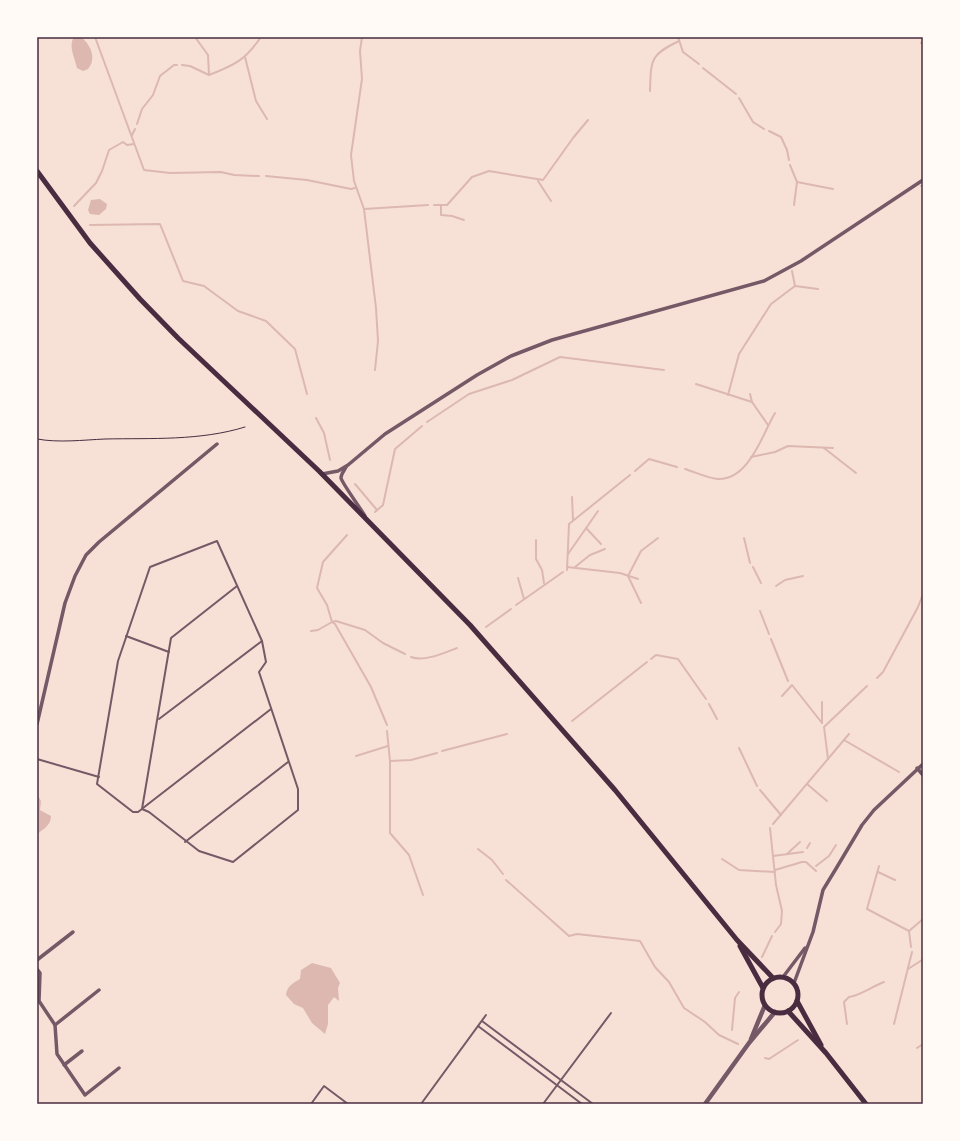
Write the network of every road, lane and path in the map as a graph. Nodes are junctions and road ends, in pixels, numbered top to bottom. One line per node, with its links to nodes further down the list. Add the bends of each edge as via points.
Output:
1 (37, 171): 7 (main road, via 90,243 140,299)
2 (923, 180): 6 (street, via 801,261 764,281 552,340 511,356 385,434)
3 (245, 427): 4 (path, via 227,432 175,438)
4 (37, 439)
5 (217, 444): 15 (street, via 86,555 65,603)
6 (348, 465): 7 (street, via 338,471); 8 (street, via 341,474 342,482)
7 (322, 474): 8 (main road)
8 (366, 518): 25 (main road, via 470,626 615,790)
9 (237, 586): 10 (lane, via 217,541 150,568); 11 (lane); 12 (lane, via 174,634)
10 (126, 636): 12 (lane); 21 (lane, via 118,661)
11 (262, 641): 13 (lane, via 266,662 259,672); 14 (lane)
12 (169, 652): 14 (lane)
13 (271, 709): 17 (lane); 22 (lane)
14 (158, 720): 22 (lane)
15 (37, 724)
16 (37, 759): 21 (lane)
17 (289, 762): 23 (lane); 23 (lane, via 298,789 298,810 233,862 199,851)
18 (923, 764): 19 (street)
19 (917, 768): 20 (street); 26 (street, via 862,825 824,890)
20 (923, 775)
21 (99, 777): 22 (lane, via 98,784 133,812)
22 (142, 809): 23 (lane)
23 (185, 842)
24 (73, 932): 27 (street)
25 (736, 940): 30 (main road); 32 (main road)
26 (808, 944): 29 (street); 31 (street)
27 (37, 960)
28 (37, 969): 41 (street, via 40,973 40,1006)
29 (783, 977): 30 (main road); 31 (main road)
30 (773, 978): 32 (main road)
31 (794, 983): 34 (main road)
32 (763, 988): 35 (main road)
33 (99, 990): 41 (street)
34 (797, 1001): 36 (main road); 45 (main road)
35 (765, 1006): 37 (main road); 43 (street)
36 (788, 1011): 37 (main road); 45 (main road)
37 (775, 1012): 43 (street)
38 (611, 1013): 50 (lane)
39 (486, 1015): 40 (lane)
40 (482, 1021): 42 (lane); 48 (lane)
41 (55, 1025): 46 (street, via 57,1054)
42 (478, 1026): 49 (lane); 54 (lane)
43 (749, 1043): 58 (street)
44 (82, 1051): 46 (street)
45 (826, 1052): 59 (main road)
46 (64, 1065): 47 (street, via 85,1095)
47 (119, 1068)
48 (549, 1071): 49 (lane); 50 (lane)
49 (545, 1076): 51 (lane)
50 (561, 1080): 51 (lane); 57 (lane)
51 (556, 1085): 55 (lane); 56 (lane)
52 (311, 1104): 53 (lane, via 324,1086)
53 (348, 1104)
54 (421, 1104)
55 (542, 1104)
56 (582, 1104)
57 (593, 1104)
58 (705, 1104)
59 (866, 1104)

